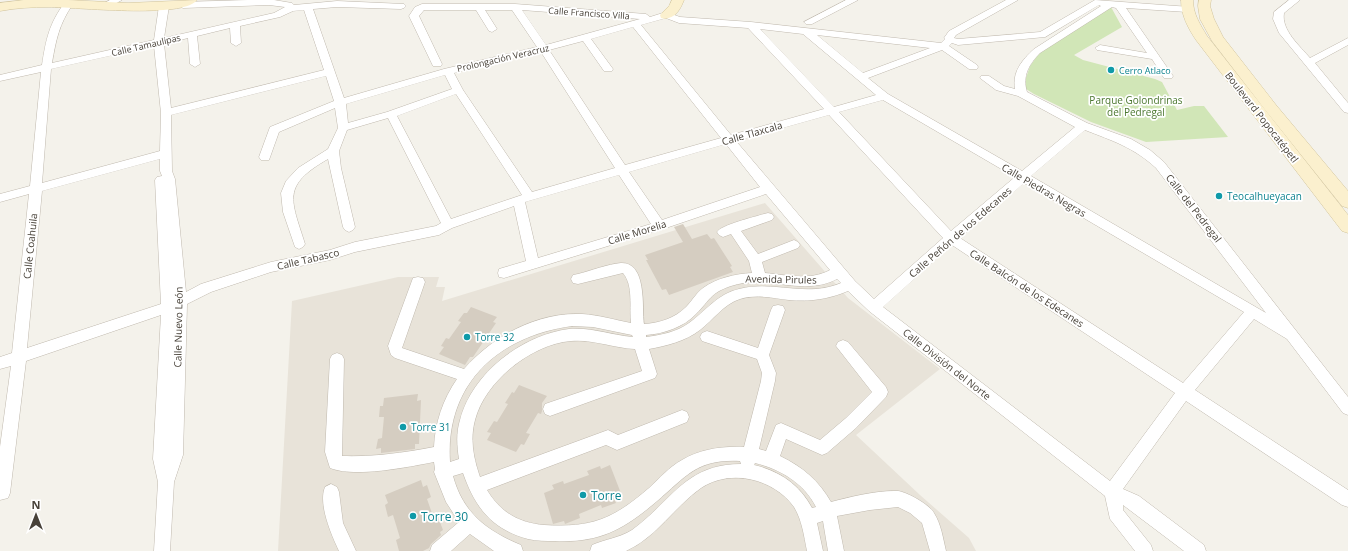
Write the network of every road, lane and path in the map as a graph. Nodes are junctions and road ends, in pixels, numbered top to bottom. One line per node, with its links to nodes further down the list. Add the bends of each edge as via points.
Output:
1 (116, 0): 13 (street)
2 (678, 0): 21 (street, via 671,12)
3 (853, 0): 25 (street)
4 (1013, 0): 34 (street, via 952,33)
5 (1296, 0): 38 (street, via 1279,12 1278,19 1284,33)
6 (270, 1): 7 (street); 20 (street, via 289,5)
7 (187, 2): 14 (street)
8 (340, 2): 15 (street); 18 (street)
9 (1107, 3): 12 (street); 34 (street, via 1042,35); 37 (street); 51 (street, via 1030,58 1019,78 1018,85)
10 (1205, 3): 12 (street); 30 (street, Boulevard Popocatépetl, via 1207,19)
11 (68, 4): 13 (street); 17 (street, via 29,1); 43 (street, Calle Coahuila, via 52,34)
12 (1187, 4): 28 (street, Boulevard Popocatépetl, via 1191,20)
13 (104, 6): 14 (street)
14 (164, 6): 32 (street, Calle Nuevo León)
15 (400, 6)
16 (478, 6): 19 (street, Calle Francisco Villa); 26 (street); 40 (street, Calle Francisco Villa, via 428,6 418,9 414,16)
17 (0, 7)
18 (308, 7): 20 (street); 45 (street)
19 (515, 7): 21 (street, Calle Francisco Villa); 36 (street)
20 (291, 8): 23 (street, Calle Tamaulipas, via 277,15)
21 (660, 16): 22 (street, Prolongación Veracruz); 24 (street, Calle Francisco Villa, via 679,20)
22 (635, 24): 29 (street, Prolongación Veracruz); 60 (street, Calle División del Norte)
23 (235, 25): 27 (street, Calle Tamaulipas); 33 (street)
24 (750, 25): 25 (street); 54 (street, Calle Balcón de los Edecanes)
25 (808, 26): 34 (street); 47 (street, Calle Piedras Negras)
26 (492, 29)
27 (192, 35): 32 (street, Calle Tamaulipas); 39 (street)
28 (1201, 37): 30 (street); 76 (street, Boulevard Popocatépetl)
29 (585, 38): 36 (street, Prolongación Veracruz); 41 (street)
30 (1217, 38): 71 (street, Boulevard Popocatépetl)
31 (1348, 41): 38 (street)
32 (159, 42): 43 (street, Calle Tamaulipas); 56 (street, Calle Nuevo León)
33 (236, 43)
34 (946, 43): 42 (street); 47 (street)
35 (1100, 48): 37 (street)
36 (544, 49): 44 (street, Prolongación Veracruz); 64 (street)
37 (1155, 57): 46 (street)
38 (1308, 63): 55 (street)
39 (194, 64)
40 (437, 64)
41 (608, 68)
42 (973, 68)
43 (46, 69): 48 (street, Calle Tamaulipas); 67 (street, Calle Coahuila)
44 (448, 71): 50 (street); 53 (street, Prolongación Veracruz)
45 (329, 72): 53 (street); 56 (street)
46 (1168, 76)
47 (861, 77): 52 (street, Calle Piedras Negras)
48 (0, 78)
49 (985, 78): 51 (street, Calle del Pedregal, via 1000,88)
50 (458, 90): 57 (street); 70 (street)
51 (1022, 94): 58 (street, Calle del Pedregal)
52 (884, 96): 54 (street, Calle Tlaxcala); 66 (street, Calle Piedras Negras)
53 (340, 102): 59 (street); 63 (street, Prolongación Veracruz, via 274,130)
54 (829, 110): 60 (street, Calle Tlaxcala); 77 (street, Calle Balcón de los Edecanes)
55 (1348, 110)
56 (166, 114): 62 (street, Calle Nuevo León)
57 (391, 114): 59 (street); 73 (street)
58 (1084, 126): 66 (street, Calle Peñón de los Edecanes); 95 (street, Calle del Pedregal, via 1126,142 1146,153 1160,165)
59 (343, 128): 61 (street)
60 (730, 139): 64 (street, Calle Tlaxcala); 68 (street, Calle División del Norte)
61 (334, 151): 75 (street, via 335,168); 78 (street, via 303,169 289,187 287,202)
62 (165, 154): 65 (street, Calle Nuevo León); 67 (street)
63 (265, 157)
64 (621, 170): 70 (street, Calle Tabasco); 74 (street)
65 (166, 171): 90 (street, Calle Nuevo León, via 169,179); 92 (street, Calle Nuevo León, via 161,181)
66 (1023, 178): 77 (street, Calle Peñón de los Edecanes); 94 (street, Calle Piedras Negras)
67 (36, 188): 69 (street); 100 (street, Calle Coahuila)
68 (768, 189): 74 (street, Calle Morelia); 82 (street, Calle División del Norte)
69 (0, 198)
70 (524, 199): 73 (street, Calle Tabasco); 81 (street)
71 (1348, 202)
72 (768, 217): 80 (street, via 728,230)
73 (448, 225): 90 (street, Calle Tabasco, via 439,230 355,247 330,256 271,267 206,288)
74 (659, 226): 81 (street, Calle Morelia)
75 (349, 227)
76 (1348, 227)
77 (951, 238): 91 (street, Calle Peñón de los Edecanes); 104 (street, Calle Balcón de los Edecanes)
78 (300, 244)
79 (794, 245): 80 (street)
80 (755, 260): 84 (street)
81 (533, 264): 83 (street, Calle Morelia)
82 (838, 272): 86 (street, Avenida Pirules, via 824,279); 88 (street, Calle División del Norte)
83 (504, 273)
84 (760, 277): 86 (street, Avenida Pirules); 96 (street, Avenida Pirules, via 732,280 721,285 704,294 691,311 680,318)
85 (578, 279): 96 (street, via 621,268 629,270 636,290)
86 (795, 281): 89 (street)
87 (418, 282): 103 (street, via 395,346 396,351)
88 (850, 285): 89 (street, Avenida Pirules, via 834,292); 91 (street, Calle División del Norte)
89 (796, 296): 96 (street, Avenida Pirules, via 746,292 716,305 693,328 672,338 650,343)
90 (180, 301): 92 (street, Calle Tabasco); 114 (street, Calle Nuevo León, via 175,455)
91 (874, 307): 117 (street, Calle División del Norte)
92 (168, 308): 100 (street, Calle Tabasco); 114 (street, Calle Nuevo León, via 161,459)
93 (778, 310): 99 (street)
94 (1253, 311): 95 (street, Calle Piedras Negras); 104 (street)
95 (1291, 335): 105 (street, Calle del Pedregal)
96 (640, 336): 103 (street, Avenida Pirules, via 590,320 556,322 534,328 496,347 483,357); 106 (street, via 650,374); 111 (street, Avenida Pirules, via 627,343 595,335 567,336 530,346 514,357 487,381 470,409 466,424)
97 (707, 337): 99 (street)
98 (843, 346): 110 (street, via 881,392 822,448 781,430)
99 (762, 354): 109 (street, via 768,381)
100 (19, 356): 102 (street, Calle Tabasco); 118 (street, Calle Coahuila)
101 (337, 360): 108 (street, via 333,452 336,463 370,464)
102 (0, 363)
103 (467, 376): 108 (street, Avenida Pirules, via 449,407 442,429)
104 (1185, 391): 117 (street); 119 (street, Calle Balcón de los Edecanes)
105 (1348, 408)
106 (550, 409)
107 (682, 418): 115 (street, via 617,443 608,437)
108 (441, 453): 113 (street, Avenida Pirules)
109 (750, 454): 110 (street, Avenida Pirules); 112 (street); 115 (street, Avenida Pirules, via 713,455 688,465 671,475 650,498 626,515 585,533 541,532 522,529 508,523 493,512 483,500)
110 (771, 460): 120 (street, Avenida Pirules, via 806,480)
111 (467, 464): 113 (street); 115 (street, Avenida Pirules)
112 (745, 471): 121 (street, via 774,478 787,488); 123 (street, via 726,471 698,482)
113 (442, 472): 122 (street, Avenida Pirules, via 450,495)
114 (166, 482): 124 (street, Calle Nuevo León)
115 (477, 486)
116 (331, 492): 125 (street, via 335,524)
117 (1112, 492): 132 (street, via 1116,513); 133 (street, Calle División del Norte, via 1133,502)
118 (2, 493)
119 (1348, 499)
120 (828, 512): 121 (street); 130 (street, Avenida Pirules); 131 (street, via 842,507 899,499 916,507 928,517)
121 (808, 518): 129 (street)
122 (469, 524): 126 (street); 127 (street, Avenida Pirules, via 480,534)
123 (628, 547): 128 (street)
124 (162, 551)
125 (348, 551)
126 (438, 551)
127 (515, 551)
128 (598, 551)
129 (815, 551)
130 (836, 551)
131 (938, 551)
132 (1145, 551)
133 (1198, 551)

